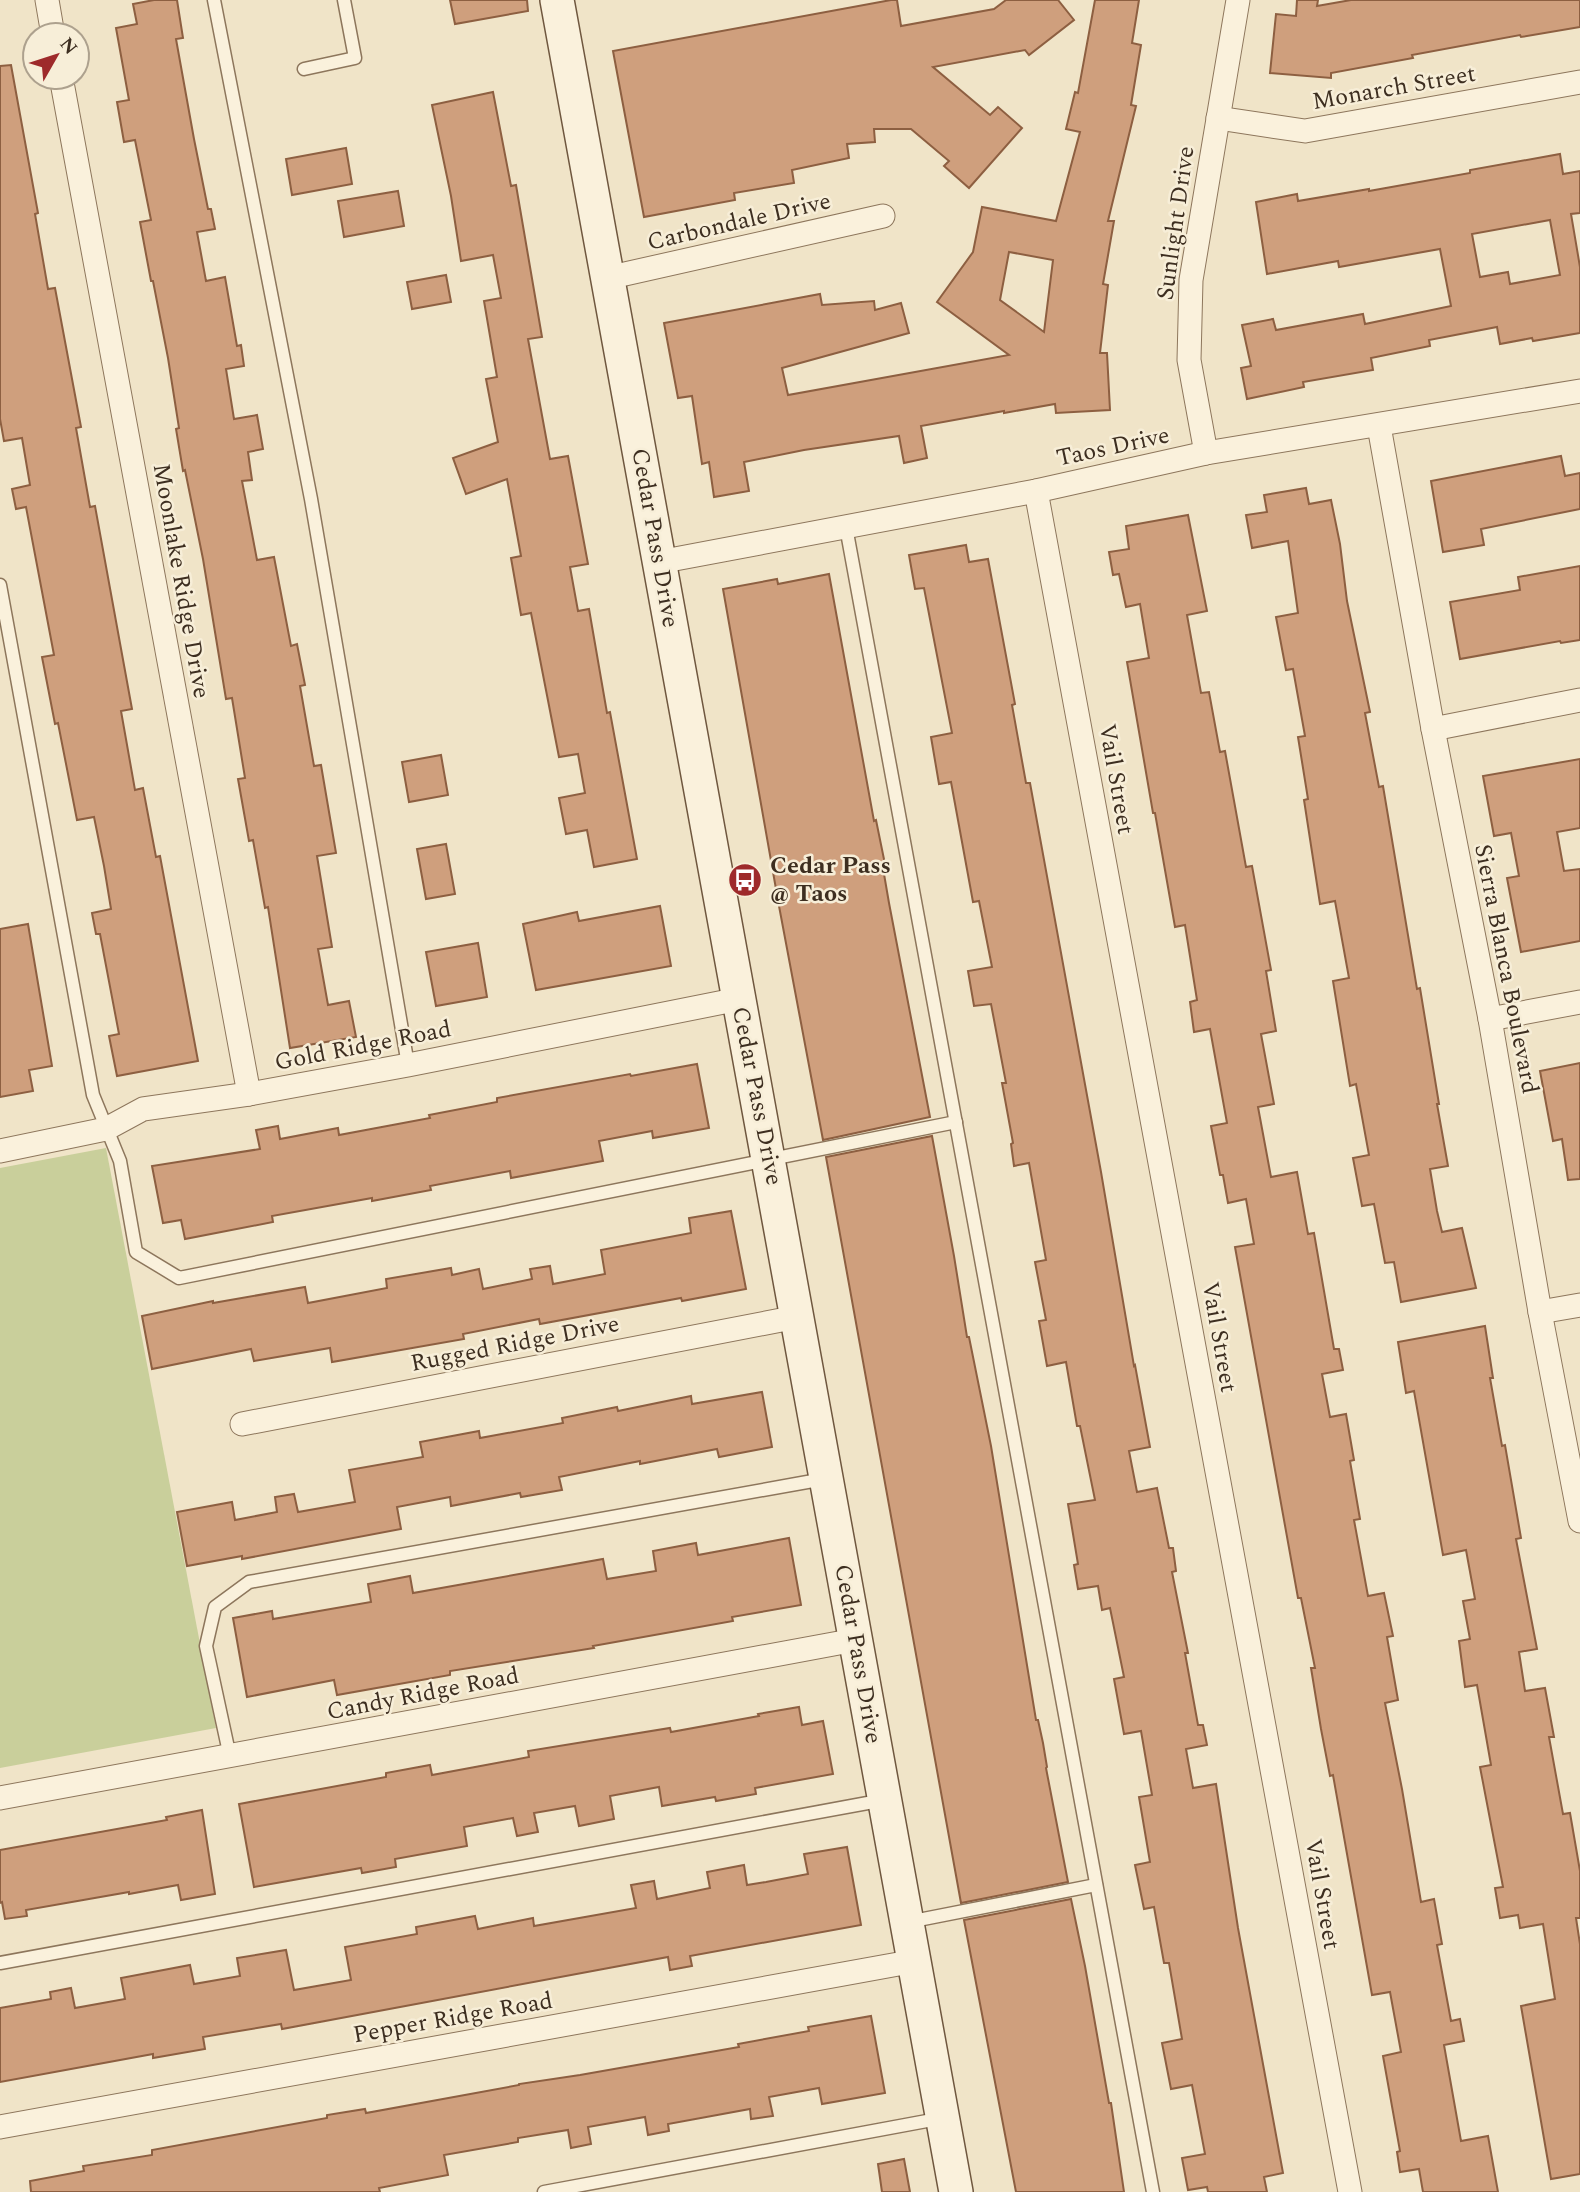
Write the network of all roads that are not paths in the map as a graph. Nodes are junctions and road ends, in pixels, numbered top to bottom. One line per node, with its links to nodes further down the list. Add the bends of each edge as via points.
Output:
1 (47, 0): 6 (street)
2 (214, 0): 25 (lane, via 311,499)
3 (344, 0): 7 (lane, via 355,58)
4 (559, 0): 12 (street, Cedar Pass Drive)
5 (1238, 0): 10 (street, Sunlight Drive)
6 (51, 21)
7 (304, 69)
8 (1580, 82): 10 (street, Monarch Street, via 1305,131)
9 (64, 91): 26 (street, Moonlake Ridge Drive)
10 (1218, 118): 15 (street, Sunlight Drive, via 1191,280 1189,360)
11 (883, 216): 12 (street, Carbondale Drive)
12 (607, 278): 18 (street, Cedar Pass Drive)
13 (1580, 391): 14 (street, Taos Drive)
14 (1379, 426): 15 (street, Taos Drive); 21 (street, Sierra Blanca Boulevard)
15 (1206, 453): 16 (street, Taos Drive)
16 (1036, 491): 17 (street, Taos Drive); 50 (street, Vail Street)
17 (846, 527): 18 (street, Taos Drive); 27 (lane)
18 (659, 562): 22 (street, Cedar Pass Drive)
19 (0, 585): 28 (lane, via 93,1095)
20 (1580, 700): 21 (street)
21 (1433, 729): 24 (street, Sierra Blanca Boulevard)
22 (739, 999): 25 (street, Gold Ridge Road); 30 (street, Cedar Pass Drive)
23 (1580, 1002): 24 (street)
24 (1490, 1019): 32 (street, Sierra Blanca Boulevard)
25 (408, 1065): 26 (street, Gold Ridge Road)
26 (249, 1094): 28 (street, Gold Ridge Road, via 143,1110)
27 (956, 1122): 30 (lane); 41 (lane)
28 (106, 1129): 29 (street, Gold Ridge Road); 30 (lane, via 120,1161 136,1252 179,1278)
29 (0, 1151)
30 (769, 1159): 33 (street, Cedar Pass Drive)
31 (1580, 1305): 32 (street)
32 (1540, 1312): 36 (street, Sierra Blanca Boulevard)
33 (797, 1317): 34 (street, Rugged Ridge Drive); 35 (street, Cedar Pass Drive)
34 (242, 1423)
35 (826, 1479): 37 (street, Cedar Pass Drive); 38 (lane, via 249,1582 215,1607 206,1646)
36 (1580, 1521)
37 (855, 1640): 38 (street, Candy Ridge Road); 40 (street, Cedar Pass Drive)
38 (230, 1757): 39 (street, Candy Ridge Road)
39 (0, 1798)
40 (885, 1800): 42 (street, Cedar Pass Drive); 44 (lane)
41 (1096, 1885): 42 (lane); 49 (lane)
42 (907, 1922): 43 (street, Cedar Pass Drive)
43 (915, 1961): 45 (street, Cedar Pass Drive); 46 (street, Pepper Ridge Road)
44 (0, 1963)
45 (943, 2118): 47 (lane); 48 (street, Cedar Pass Drive)
46 (0, 2127)
47 (544, 2192)
48 (956, 2192)
49 (1153, 2192)
50 (1350, 2192)

